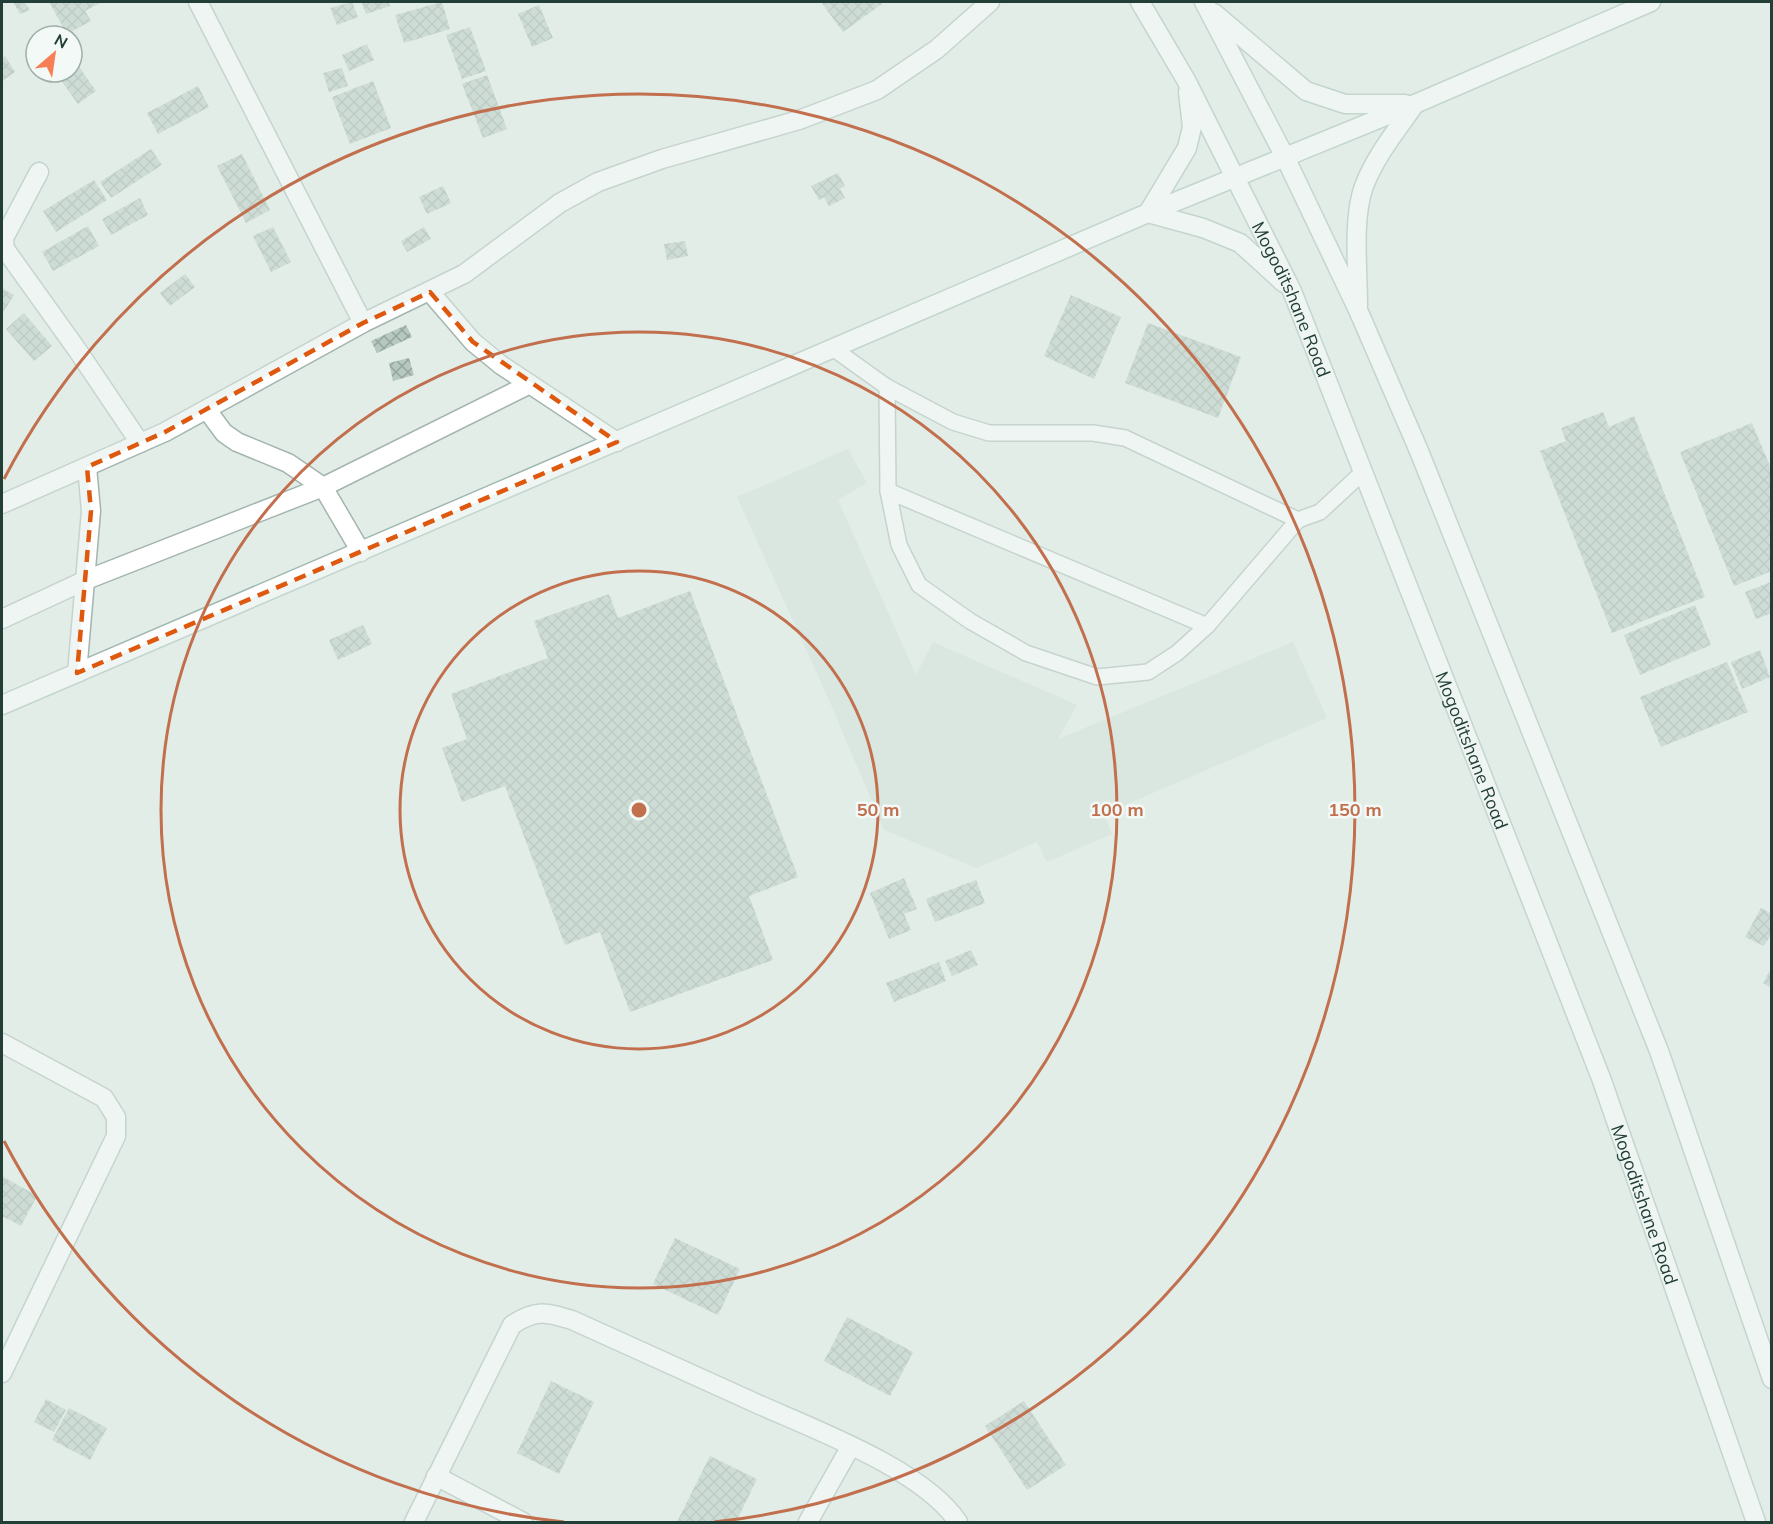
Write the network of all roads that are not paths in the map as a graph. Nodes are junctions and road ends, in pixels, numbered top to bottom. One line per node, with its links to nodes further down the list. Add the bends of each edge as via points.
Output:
1 (198, 2): 15 (main road)
2 (990, 2): 13 (main road, via 937,49 877,90 799,120 662,159 598,183 560,203 464,274)
3 (1140, 2): 6 (main road, Mogoditshane Road)
4 (1652, 2): 7 (main road)
5 (1206, 4): 7 (main road, via 1306,91 1345,104); 8 (main road)
6 (1186, 80): 10 (main road, Mogoditshane Road); 11 (main road, via 1192,127 1187,148)
7 (1416, 104): 8 (main road); 14 (main road, via 1379,155 1363,188 1358,228)
8 (1284, 157): 10 (main road); 14 (main road)
9 (39, 172): 21 (main road, via 4,238 5,249)
10 (1238, 177): 11 (main road); 12 (main road, Mogoditshane Road)
11 (1148, 213): 12 (main road, via 1240,243); 16 (main road)
12 (1293, 291): 23 (main road, Mogoditshane Road)
13 (430, 292): 15 (main road); 17 (main road, via 473,342)
14 (1358, 310): 36 (main road, via 1419,452 1659,1050)
15 (363, 323): 19 (main road)
16 (834, 349): 18 (lane); 20 (main road)
17 (530, 384): 20 (main road); 24 (main road)
18 (887, 387): 25 (lane); 27 (lane, via 953,422 989,433 1093,433 1125,438)
19 (207, 410): 21 (main road); 24 (main road, via 224,433 237,442 288,463)
20 (617, 442): 28 (main road)
21 (140, 443): 22 (main road)
22 (87, 467): 26 (main road); 29 (main road, via 91,511)
23 (1363, 472): 27 (lane, via 1320,512); 43 (main road, Mogoditshane Road, via 1601,1078)
24 (323, 487): 28 (main road); 29 (main road)
25 (888, 491): 31 (lane); 31 (lane, via 899,545 920,585 970,621 1026,653 1097,677 1148,672)
26 (2, 504)
27 (1298, 520): 31 (lane)
28 (361, 552): 32 (main road)
29 (86, 580): 30 (main road); 32 (main road)
30 (2, 619)
31 (1207, 626)
32 (77, 673): 33 (main road)
33 (2, 705)
34 (2, 1043): 35 (main road, via 104,1098 116,1117 116,1136)
35 (2, 1373)
36 (1772, 1379)
37 (851, 1446): 38 (main road, via 572,1320 549,1313 528,1314 512,1325); 41 (main road); 42 (main road, via 929,1491)
38 (436, 1476): 39 (main road); 40 (main road)
39 (414, 1522)
40 (523, 1522)
41 (808, 1522)
42 (958, 1522)
43 (1756, 1522)

